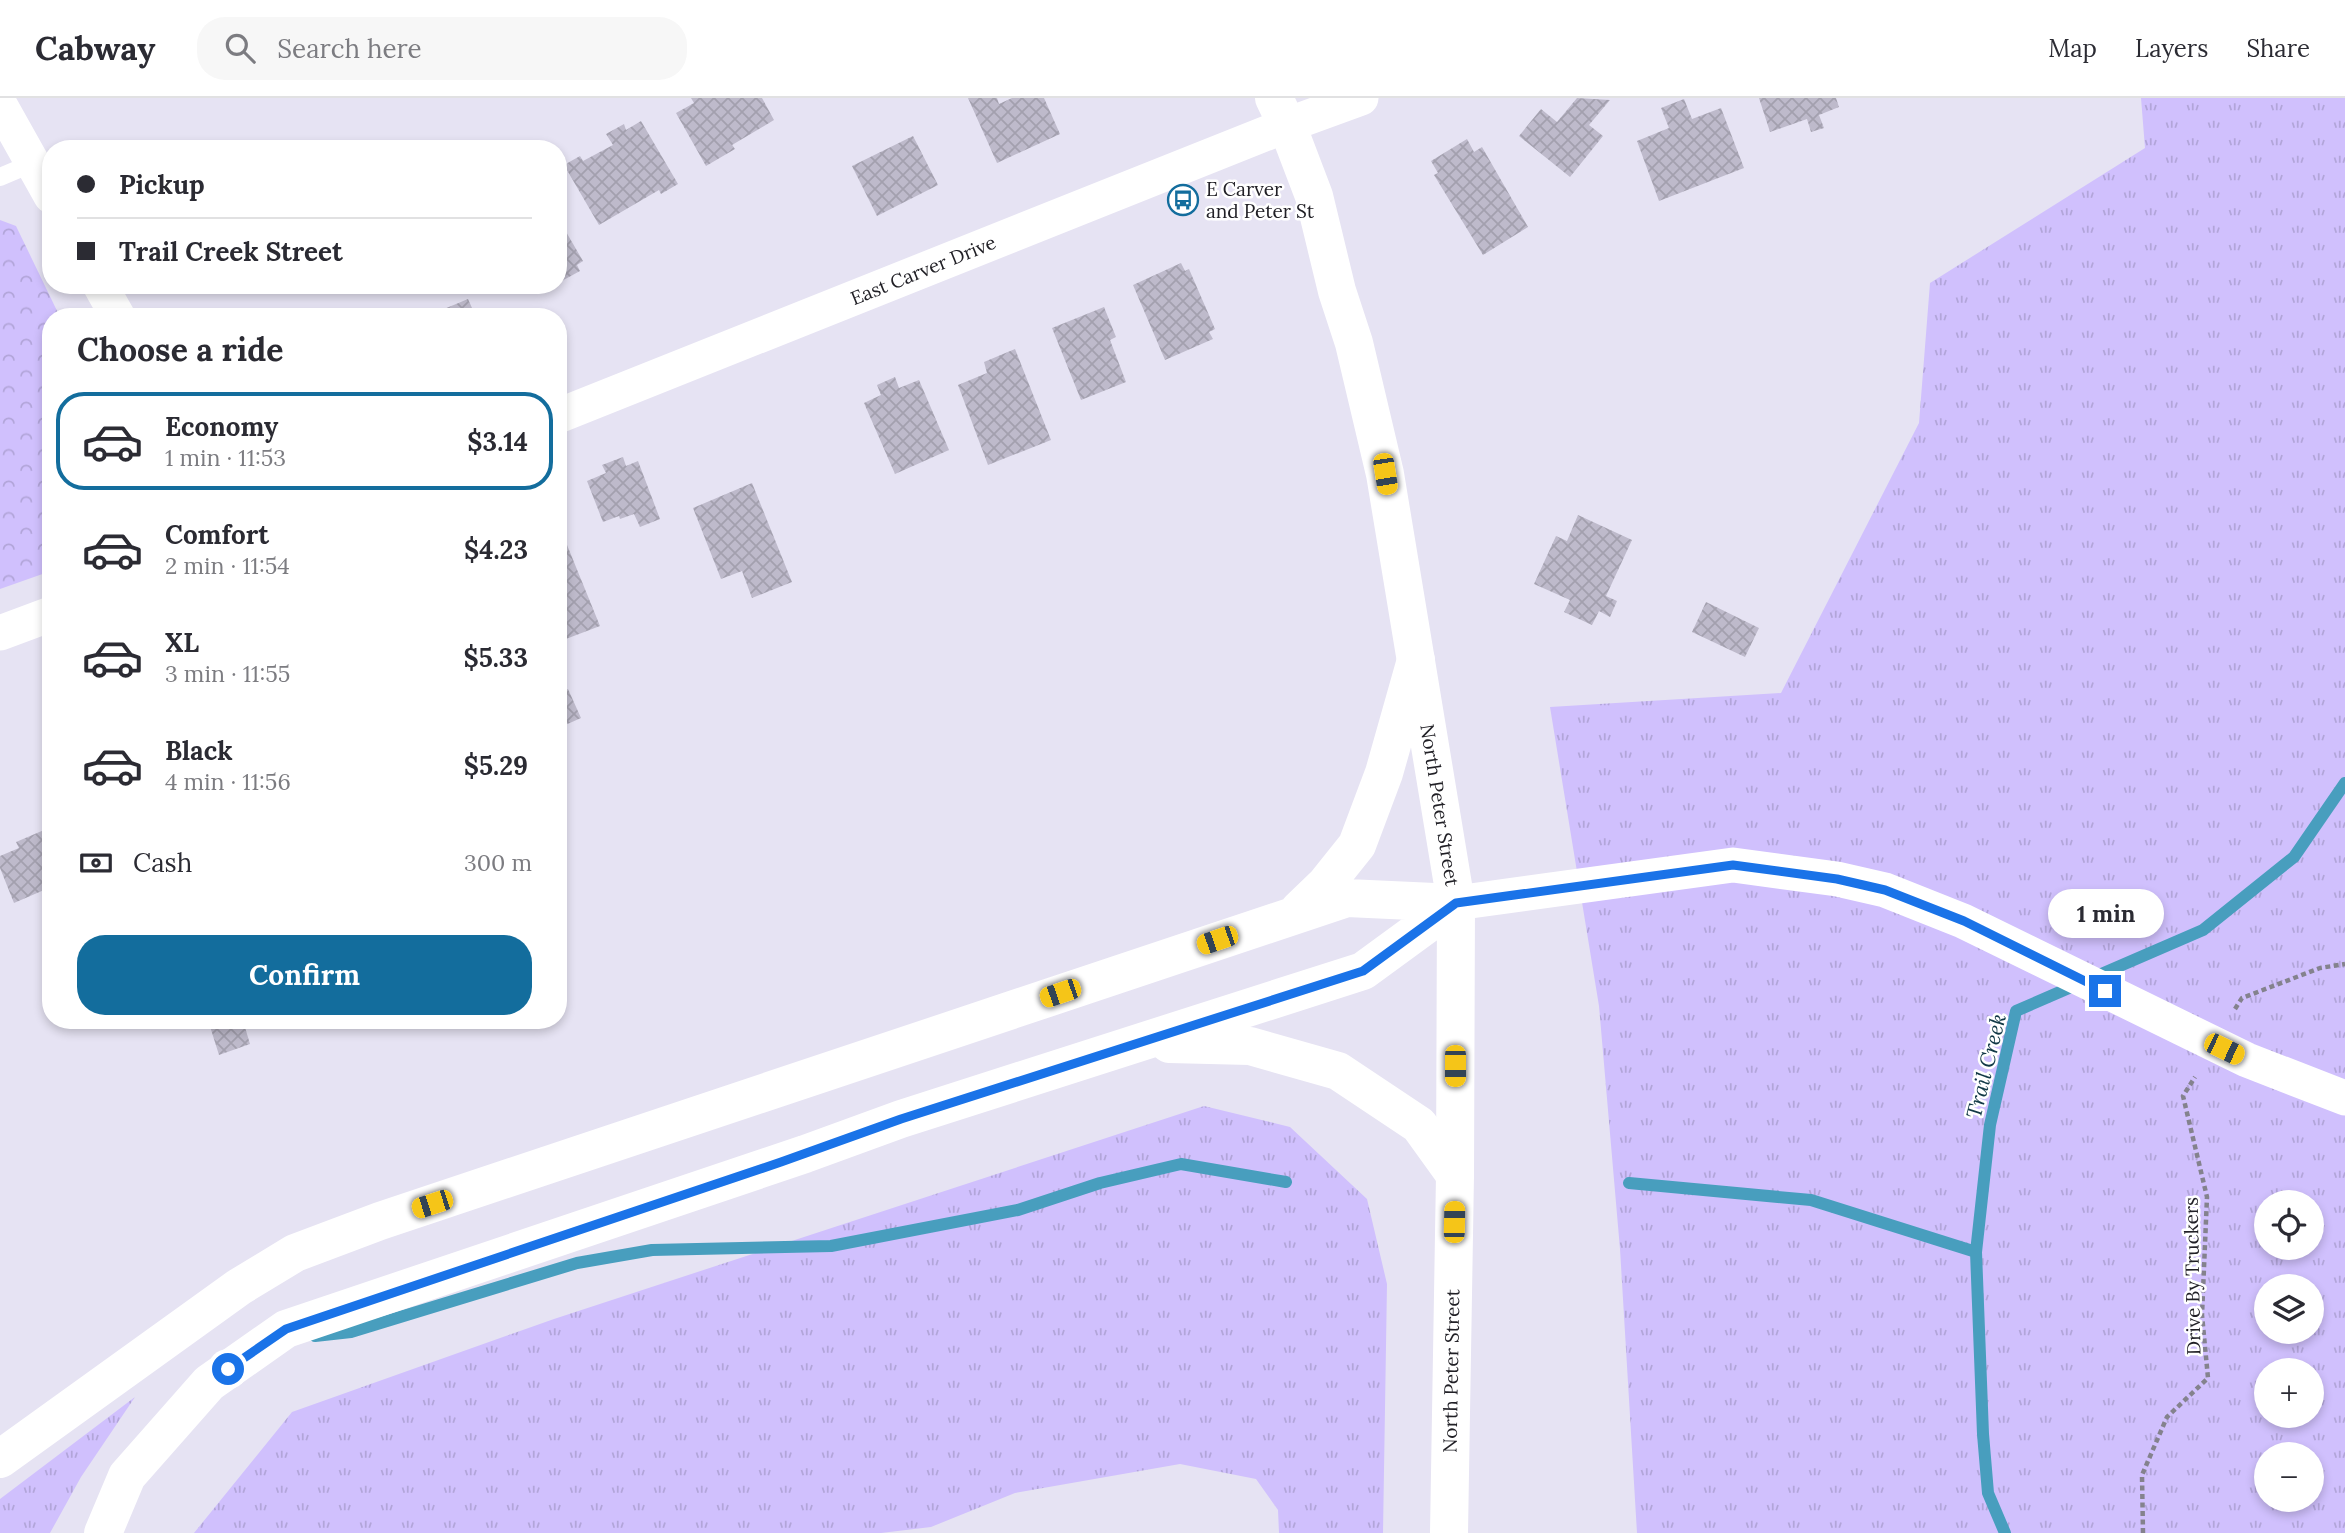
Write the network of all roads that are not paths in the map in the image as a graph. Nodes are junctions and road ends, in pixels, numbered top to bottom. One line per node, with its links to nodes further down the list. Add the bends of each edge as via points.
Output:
1 (1361, 98): 3 (street, East Carver Drive)
2 (0, 105): 4 (street)
3 (1281, 111): 7 (street, East Carver Drive); 10 (main road, North Peter Street, via 1314,196 1354,343 1385,474)
4 (33, 163): 5 (lane); 6 (street)
5 (0, 177)
6 (42, 180)
7 (567, 412)
8 (42, 617): 9 (street)
9 (0, 633)
10 (1416, 660): 11 (main road, North Peter Street); 12 (main road, via 1384,773 1357,845 1325,886)
11 (1456, 903): 12 (main road, via 1347,898); 13 (main road, via 1363,971); 14 (street, via 1733,865 1837,879 1885,890 1964,921 2248,1060); 15 (main road, North Peter Street)
12 (1296, 913): 16 (main road, via 296,1253 239,1287)
13 (1142, 1043): 15 (main road, via 1250,1046 1338,1072 1419,1125); 17 (main road, via 901,1119 286,1329 209,1383 127,1476)
14 (2345, 1098)
15 (1455, 1175): 18 (main road, North Peter Street)
16 (0, 1459)
17 (103, 1533)
18 (1449, 1533)

